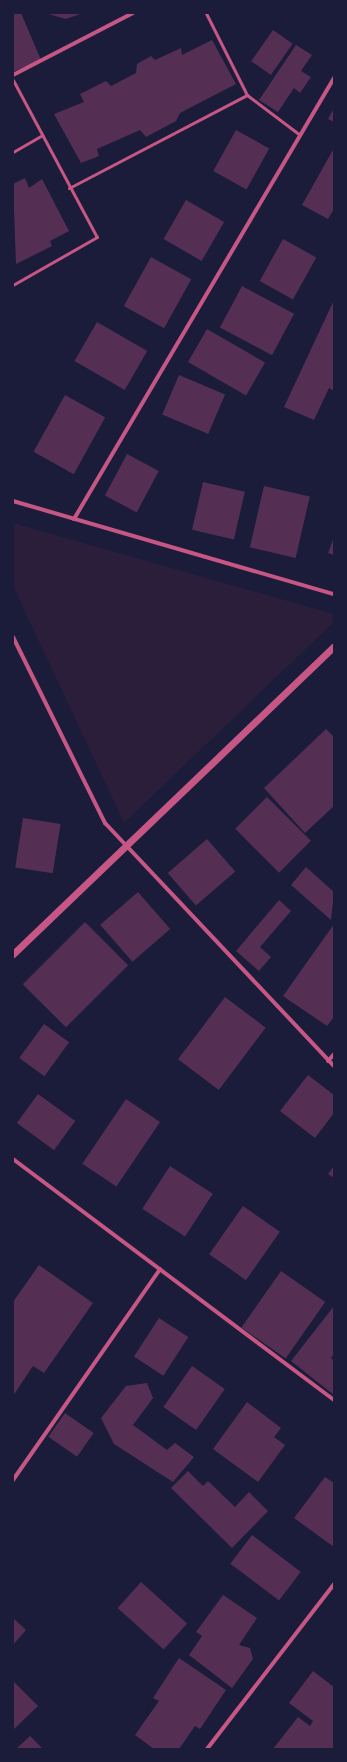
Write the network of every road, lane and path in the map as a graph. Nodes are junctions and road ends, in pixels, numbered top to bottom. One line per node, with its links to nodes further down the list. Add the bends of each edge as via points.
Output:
1 (133, 13): 3 (street)
2 (206, 13): 6 (lane)
3 (13, 76)
4 (334, 78): 8 (street)
5 (13, 80): 7 (lane)
6 (247, 95): 8 (lane); 10 (lane)
7 (42, 135): 9 (lane); 10 (lane)
8 (300, 136): 13 (street)
9 (13, 152)
10 (69, 188): 11 (lane, via 97,237)
11 (13, 285)
12 (13, 501): 13 (street)
13 (74, 519): 14 (street)
14 (334, 594)
15 (13, 636): 17 (street, via 105,823)
16 (334, 646): 17 (street)
17 (128, 847): 18 (street); 20 (street)
18 (13, 954)
19 (334, 1054): 20 (street)
20 (328, 1061): 21 (street)
21 (334, 1066)
22 (13, 1159): 23 (street)
23 (160, 1269): 24 (street); 25 (street)
24 (334, 1400)
25 (13, 1480)
26 (334, 1584): 27 (street)
27 (207, 1749)

